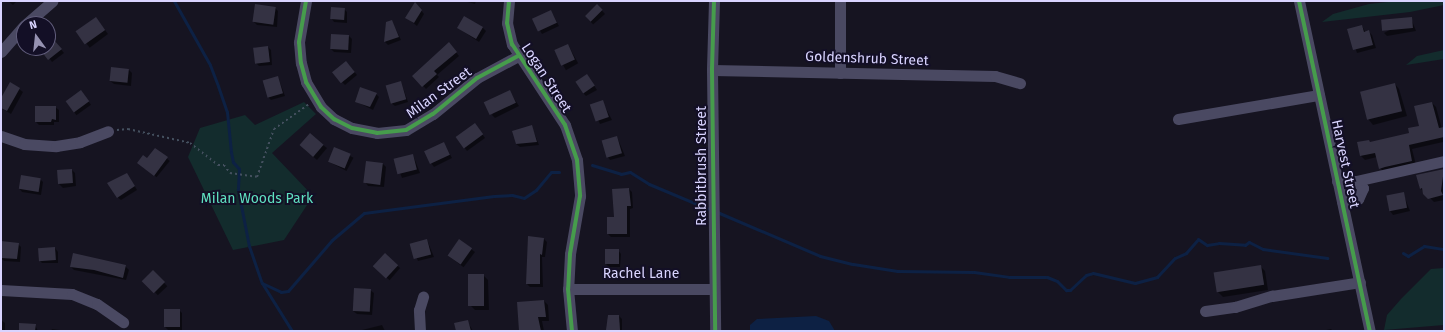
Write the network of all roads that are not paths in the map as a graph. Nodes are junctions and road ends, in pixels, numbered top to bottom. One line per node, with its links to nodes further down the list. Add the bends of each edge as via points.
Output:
1 (52, 1): 7 (street)
2 (306, 1): 10 (street, Milan Street, via 299,30 300,58 306,82 315,100 334,119 352,128 377,133 398,132 427,119 477,78)
3 (510, 1): 10 (street, Logan Street, via 508,34)
4 (714, 1): 11 (street, Rabbitbrush Street)
5 (840, 1): 12 (street)
6 (1299, 1): 14 (street, Harvest Street)
7 (35, 16)
8 (16, 35): 9 (street)
9 (1, 52)
10 (518, 56): 23 (street, Logan Street, via 565,126 577,160 580,196 570,254)
11 (712, 70): 12 (street, Goldenshrub Street); 24 (street, Rabbitbrush Street)
12 (840, 72): 13 (street, Goldenshrub Street, via 995,76)
13 (1020, 83)
14 (1319, 95): 15 (street); 20 (street, Harvest Street)
15 (1178, 119)
16 (108, 131): 17 (street, via 80,142 56,146 24,144)
17 (1, 136)
18 (1444, 161): 19 (street)
19 (1356, 180): 20 (street); 21 (street, via 1363,188 1362,195 1358,199)
20 (1337, 181): 21 (street, Harvest Street)
21 (1342, 202): 22 (street, Harvest Street)
22 (1360, 282): 27 (street, via 1272,296 1235,307); 32 (street, Harvest Street)
23 (568, 289): 24 (street, Rachel Lane); 30 (street, Logan Street)
24 (714, 289): 31 (street, Rabbitbrush Street)
25 (1, 290): 28 (street, via 72,294 97,304)
26 (423, 297): 29 (street, via 419,310)
27 (1206, 311)
28 (123, 322)
29 (420, 331)
30 (572, 331)
31 (716, 331)
32 (1370, 331)

